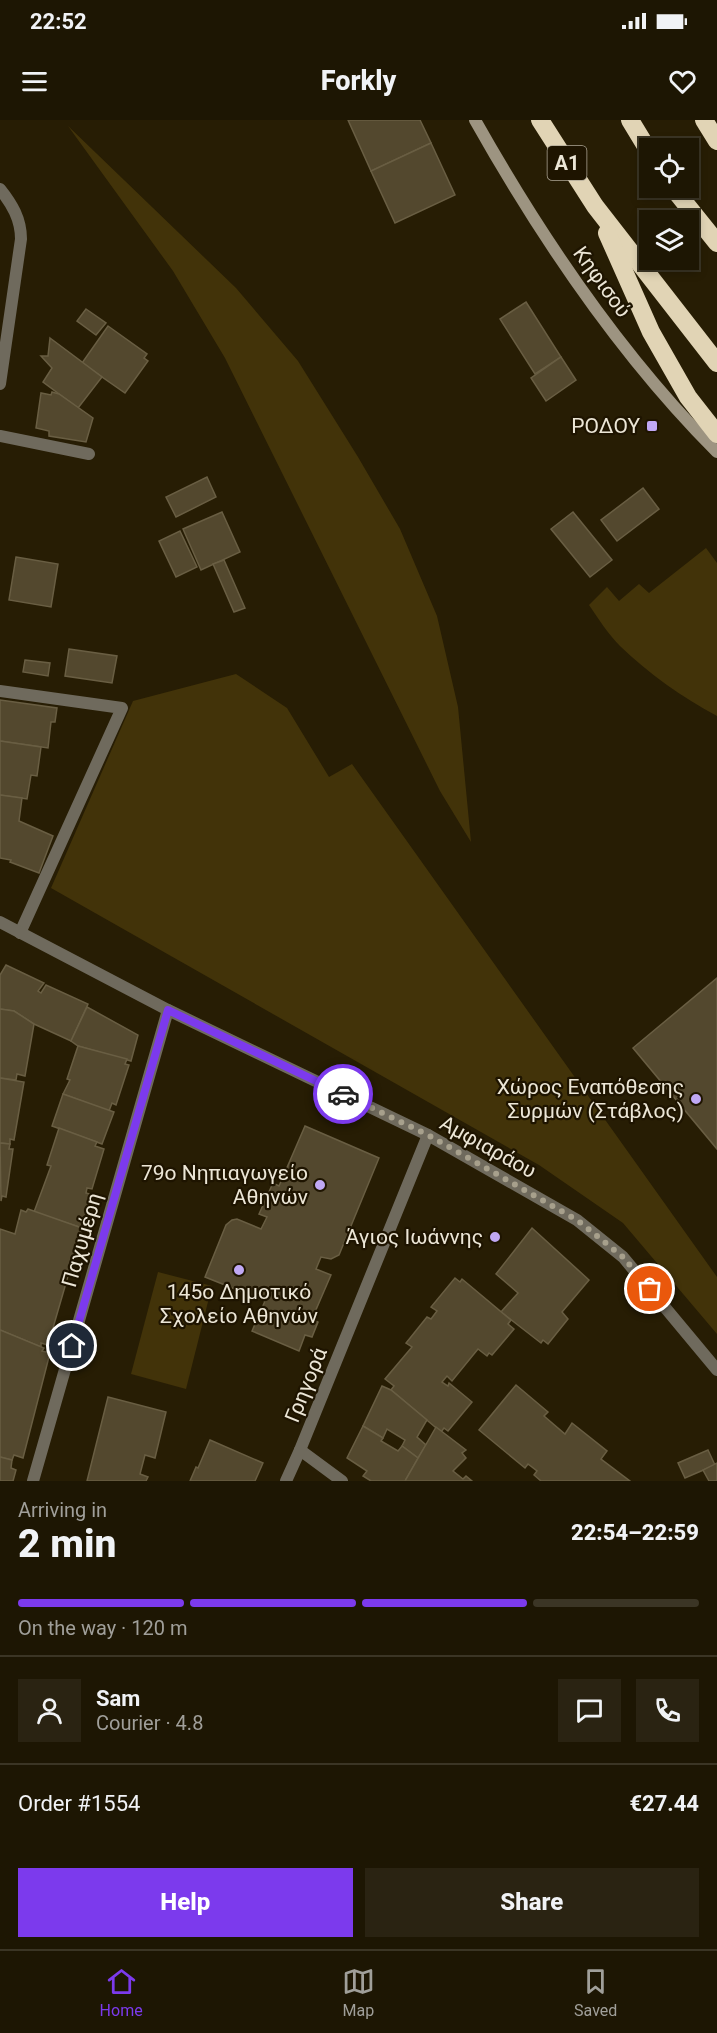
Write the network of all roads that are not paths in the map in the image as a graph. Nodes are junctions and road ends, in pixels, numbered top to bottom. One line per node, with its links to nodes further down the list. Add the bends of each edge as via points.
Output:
1 (475, 120): 15 (main road, Κηφισού, via 506,175 589,301 678,413)
2 (540, 120): 9 (highway, Α1)
3 (630, 120): 5 (highway)
4 (704, 120): 6 (highway)
5 (641, 138)
6 (717, 141)
7 (0, 189): 12 (street, via 13,205 21,226)
8 (682, 198): 10 (highway)
9 (595, 206): 11 (highway, Α1); 13 (highway, via 651,332 688,397)
10 (717, 243)
11 (717, 363)
12 (0, 384)
13 (717, 434)
14 (0, 436): 16 (street)
15 (717, 452)
16 (89, 454)
17 (0, 691): 19 (street, via 122,708)
18 (0, 922): 19 (street, Αμφιαράου)
19 (20, 933): 20 (street, Αμφιαράου)
20 (168, 1010): 21 (street, Αμφιαράου); 24 (street, Παχυμέρη)
21 (428, 1135): 22 (street, Αμφιαράου, via 577,1220 623,1257); 23 (street, Γρηγορά)
22 (717, 1370)
23 (300, 1450): 25 (street, Γρηγορά); 26 (street)
24 (33, 1481)
25 (286, 1481)
26 (342, 1481)

